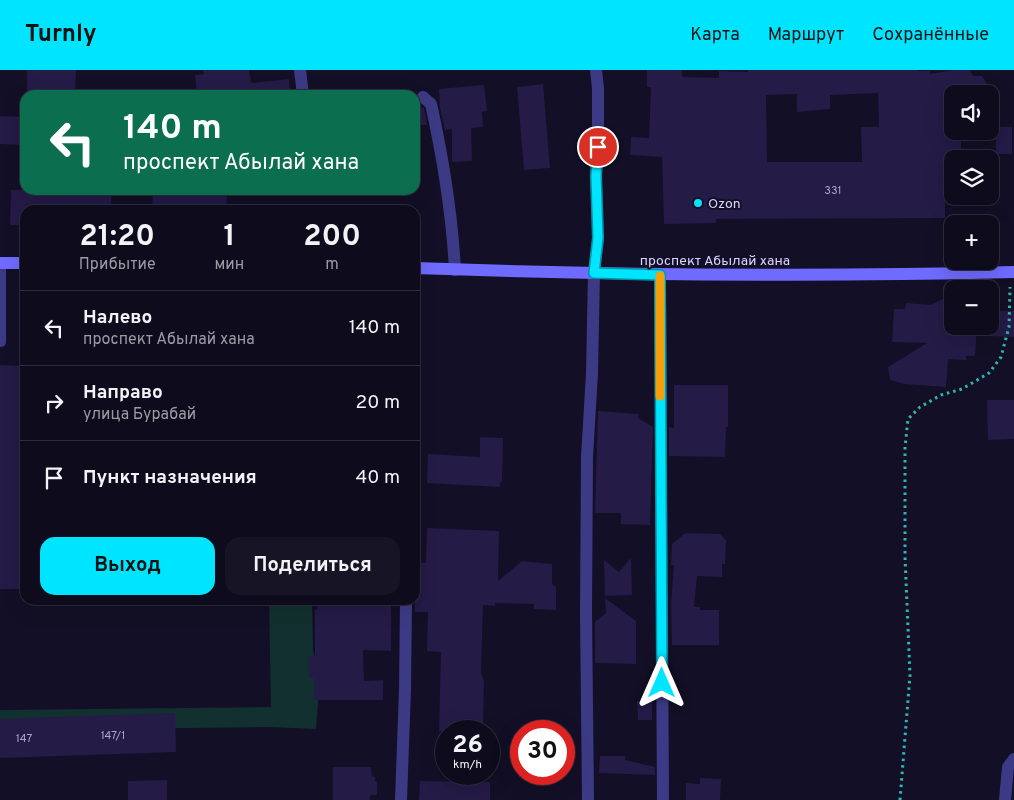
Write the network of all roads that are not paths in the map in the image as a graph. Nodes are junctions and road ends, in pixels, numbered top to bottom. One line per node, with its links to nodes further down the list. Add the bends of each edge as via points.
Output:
1 (300, 70): 3 (street)
2 (596, 70): 10 (street, via 598,238)
3 (302, 90)
4 (423, 97): 8 (street, via 432,104 449,203)
5 (20, 262): 6 (main road)
6 (0, 263): 12 (lane)
7 (420, 268): 8 (main road, проспект Абылай хана)
8 (455, 270): 10 (main road, проспект Абылай хана)
9 (1012, 272): 11 (main road, проспект Абылай хана)
10 (594, 273): 11 (main road, проспект Абылай хана); 16 (street, via 587,486)
11 (660, 275): 17 (street)
12 (1, 342)
13 (406, 605): 15 (street)
14 (1014, 759): 18 (street, via 1008,767)
15 (401, 800)
16 (588, 800)
17 (663, 800)
18 (1005, 800)

